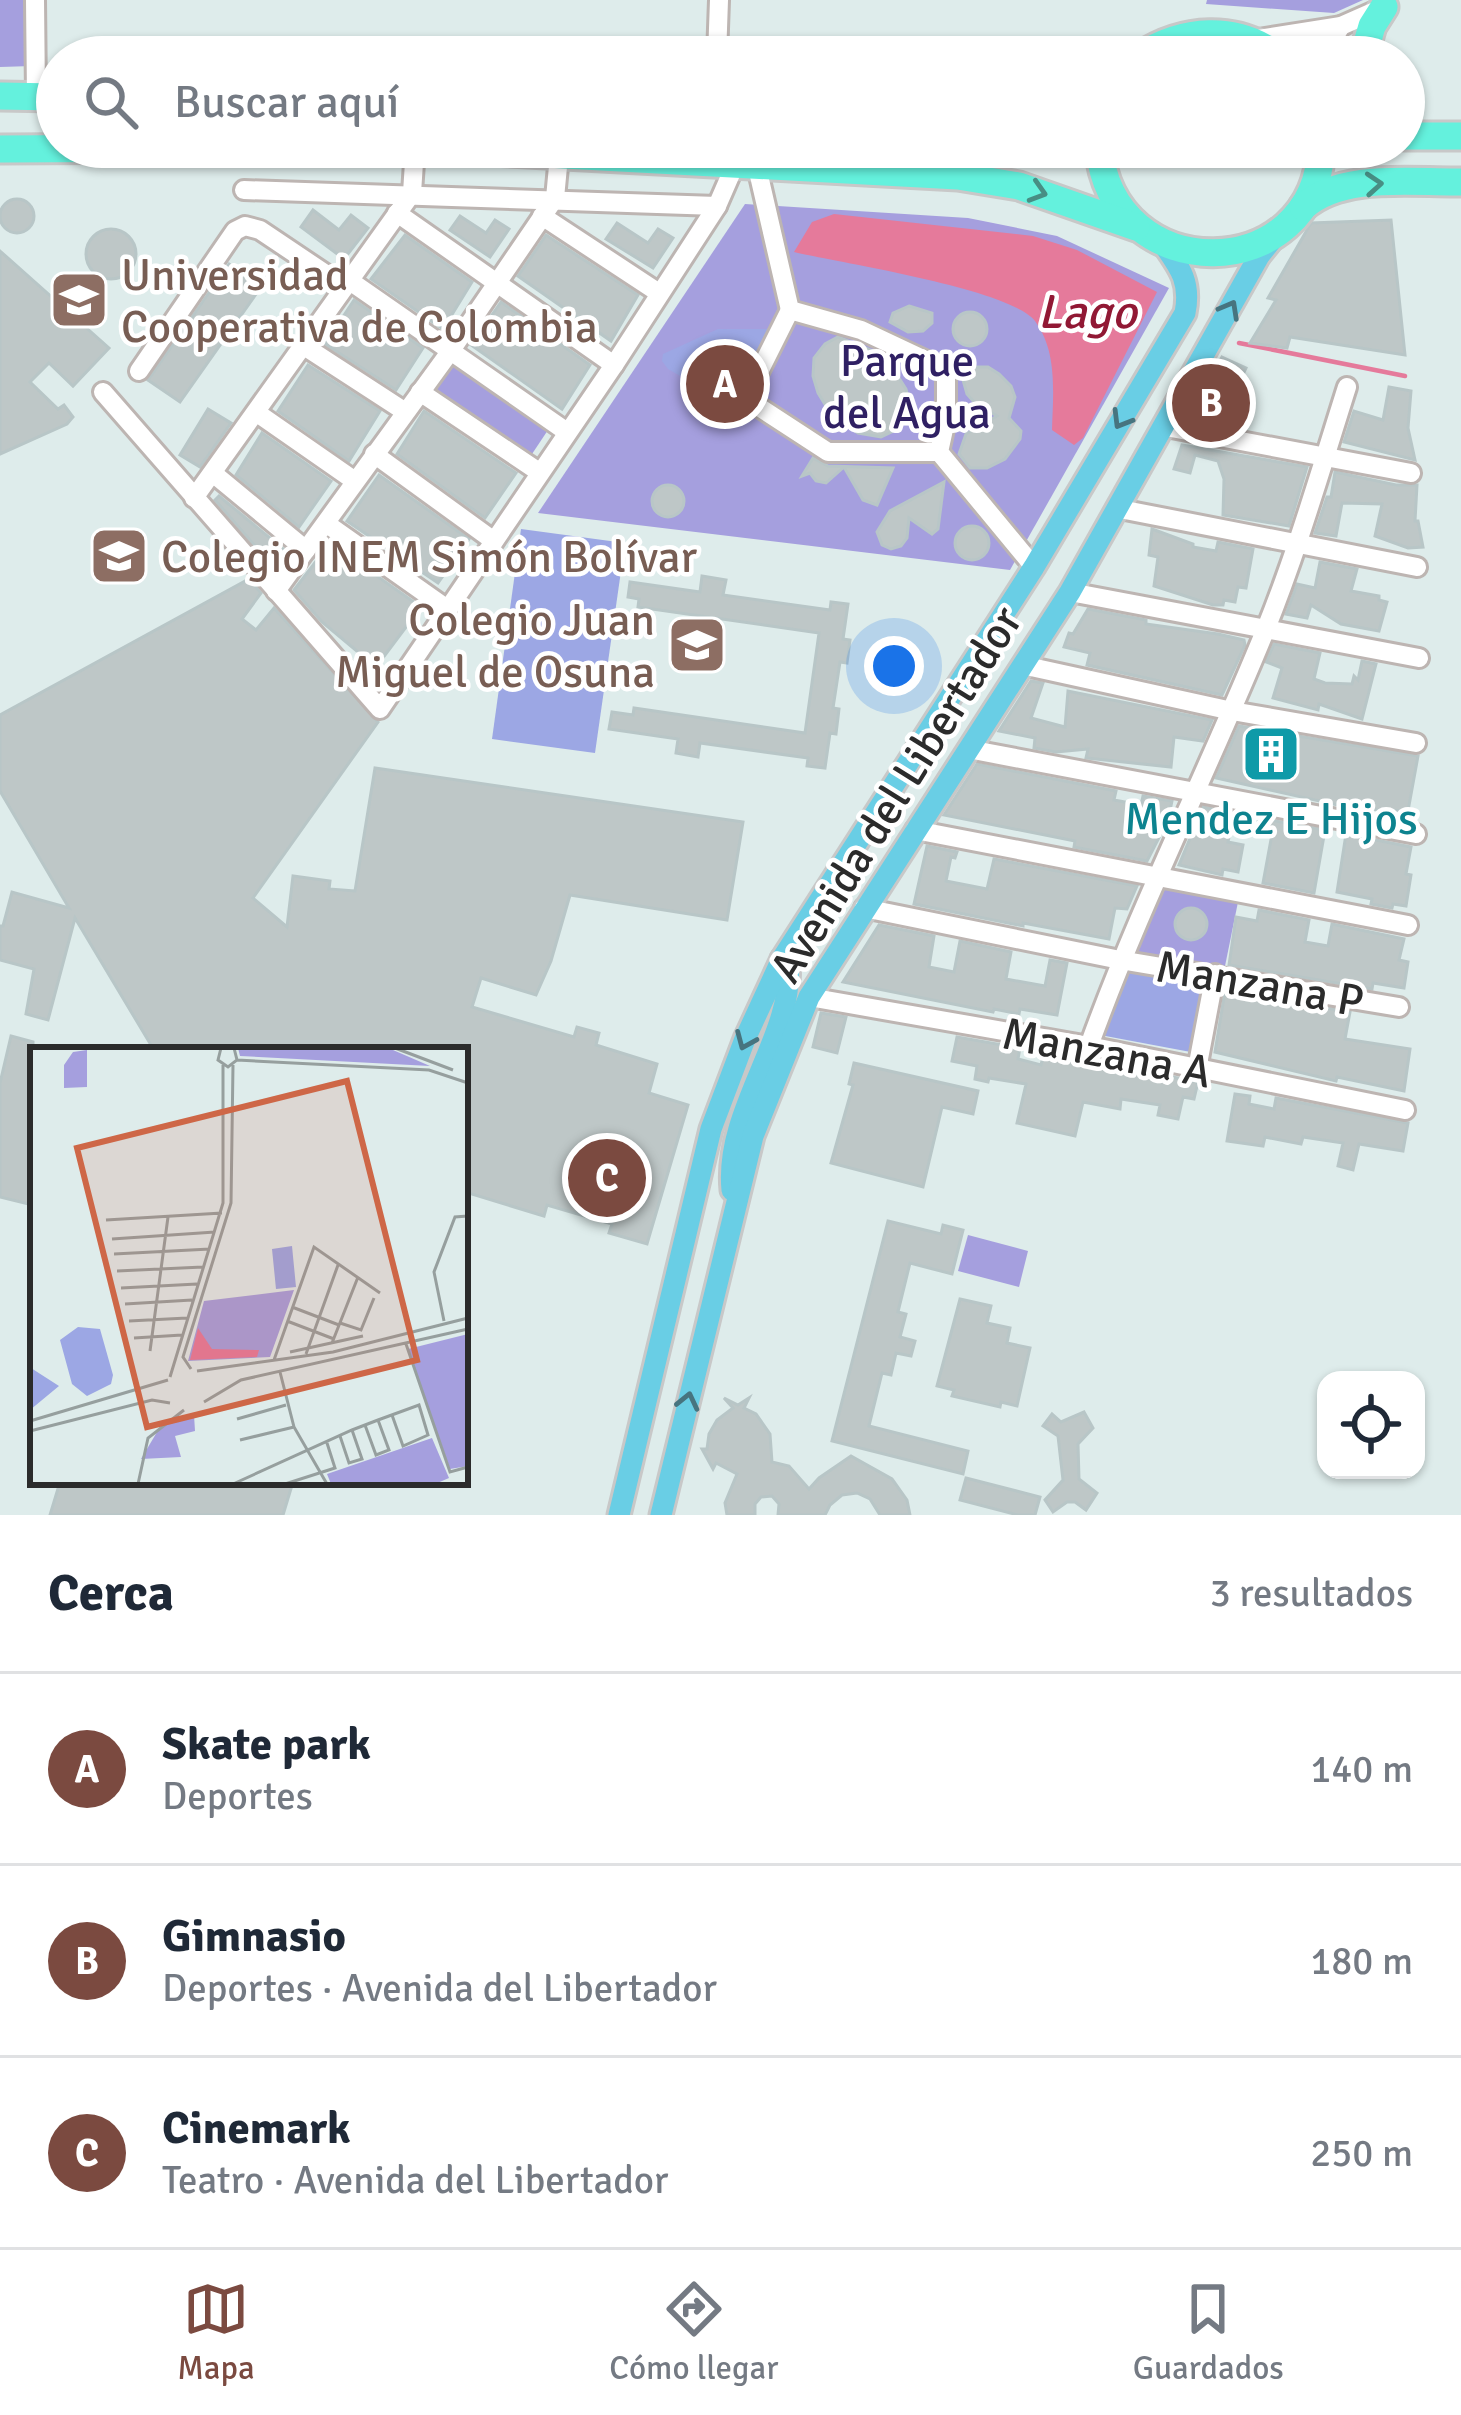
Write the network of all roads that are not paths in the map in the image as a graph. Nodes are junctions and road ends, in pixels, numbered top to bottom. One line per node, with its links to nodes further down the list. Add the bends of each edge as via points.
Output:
1 (35, 0): 5 (street)
2 (719, 0): 6 (street)
3 (1388, 3): 4 (street); 11 (highway)
4 (1341, 26): 9 (street); 10 (street)
5 (39, 36)
6 (718, 36)
7 (1184, 36): 8 (highway)
8 (1235, 36)
9 (1277, 36)
10 (1335, 36)
11 (1369, 36)
12 (0, 96): 13 (highway)
13 (36, 97)
14 (1425, 136): 15 (highway)
15 (1461, 136)
16 (0, 149): 17 (highway)
17 (36, 149)
18 (414, 168): 27 (street)
19 (558, 168): 28 (street)
20 (745, 168): 29 (street)
21 (746, 168): 38 (street)
22 (770, 168): 33 (highway, one-way to 33, via 958,176 1039,192)
23 (1104, 168): 33 (highway)
24 (1318, 168): 32 (highway)
25 (1461, 182): 32 (highway, one-way to 25, via 1312,199 1363,184)
26 (244, 190): 27 (street)
27 (412, 194): 28 (street); 30 (street)
28 (555, 198): 29 (street); 31 (street)
29 (717, 206): 37 (street)
30 (397, 213): 35 (street); 36 (street)
31 (542, 216): 35 (street); 37 (street)
32 (1289, 221): 34 (highway, via 1225,253); 48 (main road, Avenida del Libertador, one-way to 32, via 1259,256)
33 (1136, 226): 34 (highway)
34 (1164, 244): 63 (main road, Avenida del Libertador, one-way to 63, via 1190,292 1185,313)
35 (496, 282): 40 (street); 41 (street)
36 (347, 284): 39 (street); 40 (street); 42 (street, via 245,226)
37 (659, 293): 41 (street)
38 (790, 310): 50 (street, via 861,330 946,370); 50 (street, via 750,390 757,405 828,452)
39 (304, 346): 46 (street); 47 (street)
40 (452, 350): 45 (street); 49 (street)
41 (614, 365): 49 (street)
42 (139, 371)
43 (1347, 387): 52 (street)
44 (103, 392): 57 (street)
45 (420, 392): 46 (street); 53 (street)
46 (404, 411): 51 (street)
47 (257, 413): 55 (street); 56 (street)
48 (1166, 428): 52 (street); 58 (main road, Avenida del Libertador)
49 (567, 432): 53 (street)
50 (939, 452): 63 (street)
51 (374, 454): 56 (street); 60 (street)
52 (1325, 458): 54 (street); 61 (street)
53 (539, 472): 60 (street)
54 (1412, 473)
55 (214, 474): 57 (street); 62 (street)
56 (355, 481): 59 (street)
57 (194, 498): 65 (street)
58 (1120, 509): 61 (street); 66 (main road, Avenida del Libertador)
59 (327, 524): 62 (street); 67 (street)
60 (494, 541): 67 (street)
61 (1298, 543): 64 (street); 68 (street)
62 (306, 550): 65 (street)
63 (1034, 567): 80 (main road, Avenida del Libertador)
64 (1417, 567)
65 (276, 591): 67 (street, via 380,709)
66 (1070, 592): 68 (street); 70 (main road, Avenida del Libertador)
67 (446, 608)
68 (1267, 627): 69 (street); 71 (street)
69 (1419, 658)
70 (1022, 665): 71 (street); 73 (main road, Avenida del Libertador)
71 (1232, 711): 72 (street); 74 (street)
72 (1416, 743)
73 (968, 748): 74 (street); 75 (main road, Avenida del Libertador)
74 (1196, 791): 76 (street); 77 (street)
75 (915, 830): 77 (street); 78 (main road, Avenida del Libertador)
76 (1416, 834)
77 (1162, 875): 79 (street); 81 (street)
78 (864, 908): 81 (street, Manzana P); 83 (main road, Avenida del Libertador)
79 (1408, 925)
80 (782, 959): 88 (main road, via 788,995 730,1166); 89 (main road, Avenida del Libertador, one-way to 89, via 711,1129)
81 (1120, 960): 82 (street, Manzana P); 85 (street)
82 (1215, 974): 84 (street, Manzana P); 86 (street)
83 (809, 997): 85 (street, Manzana A); 88 (main road, Avenida del Libertador, via 753,1136)
84 (1399, 1007)
85 (1089, 1046): 86 (street, Manzana A)
86 (1197, 1069): 87 (street, Manzana A)
87 (1405, 1110)
88 (734, 1208): 90 (main road, Avenida del Libertador, one-way to 88)
89 (620, 1515)
90 (661, 1515)

